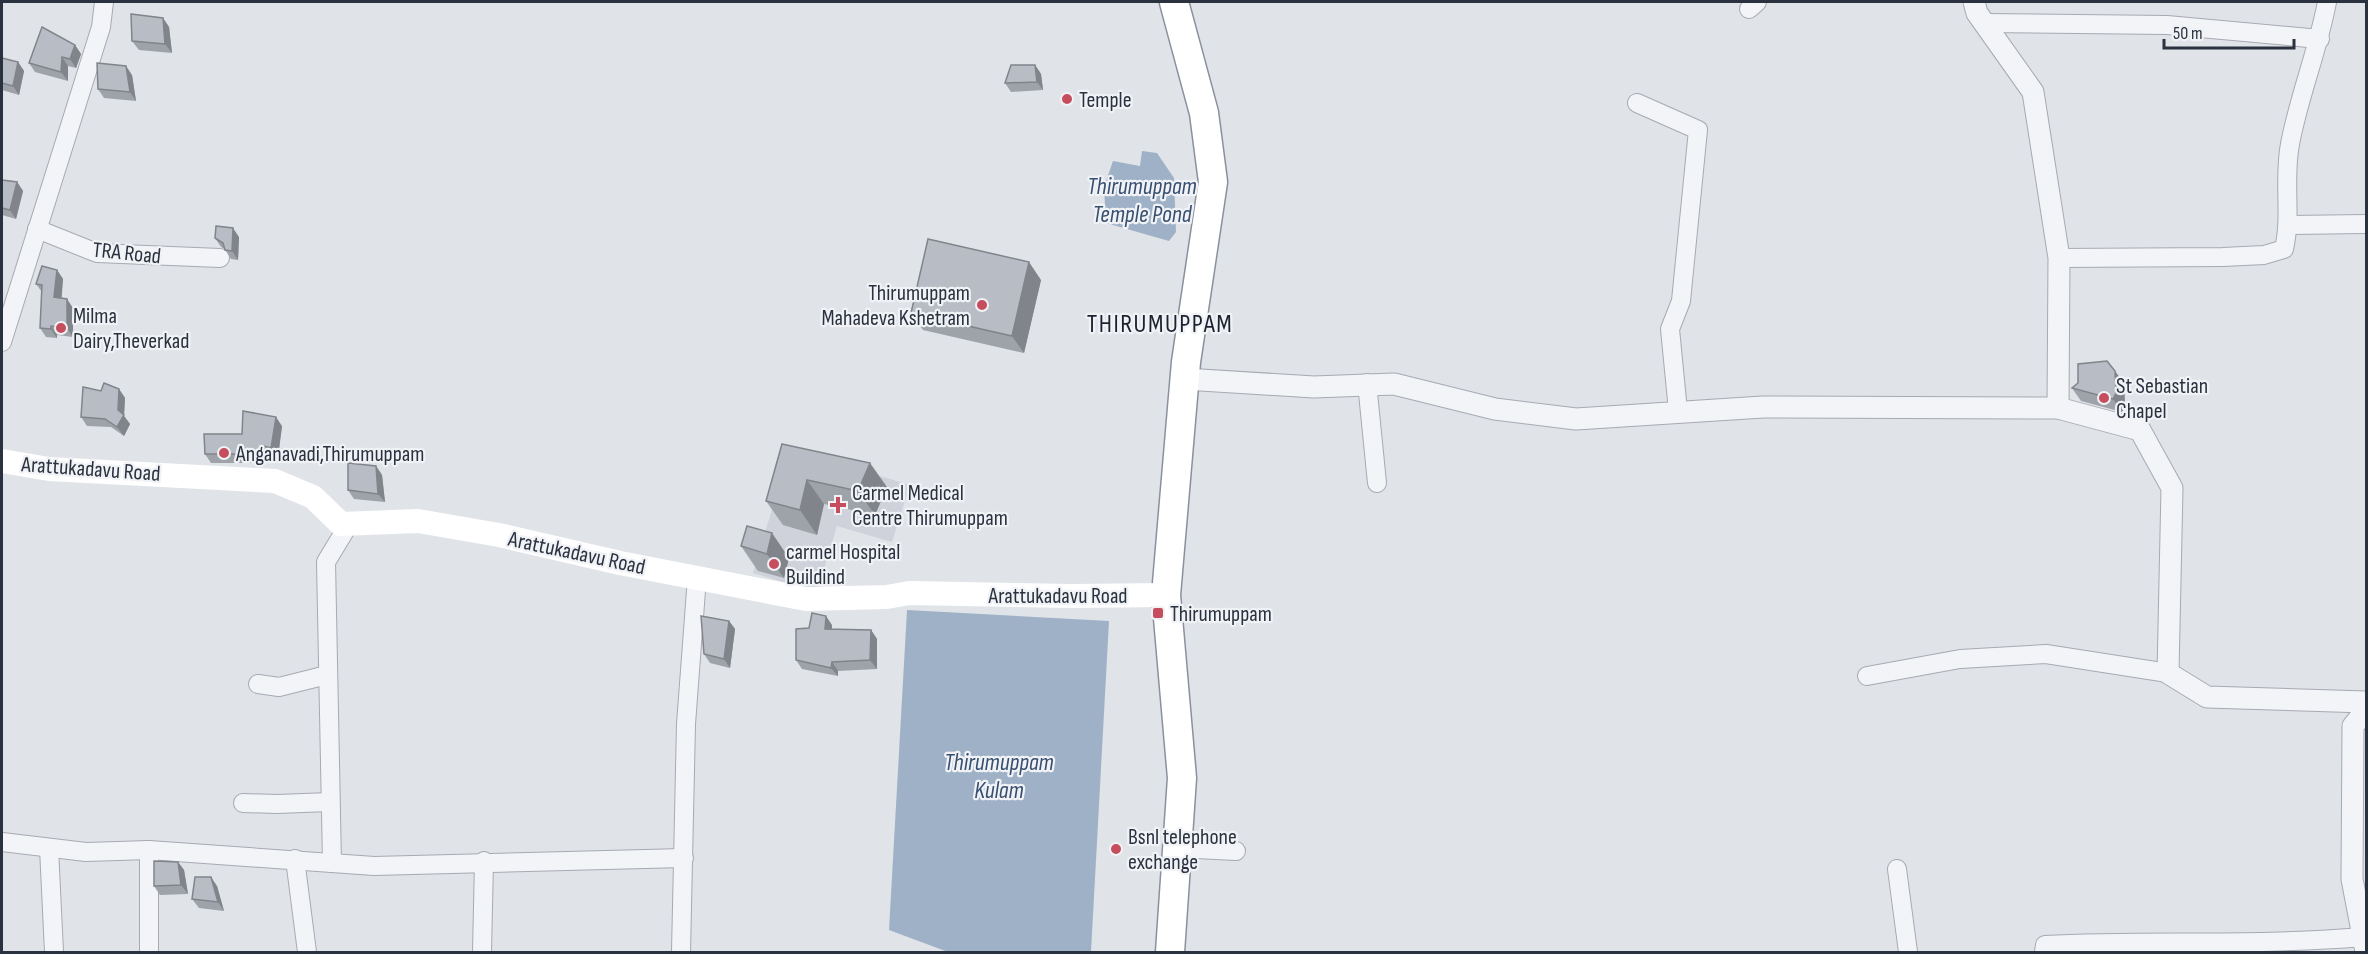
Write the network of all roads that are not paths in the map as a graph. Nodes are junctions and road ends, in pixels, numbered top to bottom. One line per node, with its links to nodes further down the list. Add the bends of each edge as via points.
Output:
1 (104, 2): 10 (street, via 101,27)
2 (1174, 2): 14 (highway, via 1204,113 1213,182)
3 (1973, 2): 5 (street)
4 (2327, 2): 6 (street)
5 (1985, 23): 6 (street, via 2167,25); 12 (street, via 2033,92)
6 (2320, 39): 9 (street, via 2290,144 2285,187)
7 (1636, 103): 17 (street, via 1698,130 1681,301 1670,329)
8 (2367, 224): 9 (street)
9 (2290, 225): 12 (street, via 2284,249 2264,255)
10 (37, 229): 11 (street, TRA Road, via 97,253); 13 (street)
11 (220, 258)
12 (2059, 258): 16 (street)
13 (2, 342)
14 (1185, 379): 15 (street, via 1314,387); 22 (highway)
15 (1367, 383): 17 (street, via 1394,384 1495,409 1576,419); 19 (street)
16 (2058, 408): 17 (street, via 1763,407); 23 (street, via 2140,430 2172,488)
17 (1678, 411)
18 (2, 461): 20 (main road, Arattukadavu Road, via 49,469 275,481 313,497 341,524)
19 (1377, 483)
20 (349, 524): 21 (main road, Arattukadavu Road, via 418,521); 24 (street, via 326,562)
21 (697, 577): 22 (main road, Arattukadavu Road, via 806,599 909,593); 37 (street, via 686,724)
22 (1166, 595): 31 (highway, via 1182,778)
23 (2168, 673): 25 (street, via 2046,654 1959,658); 27 (street, via 2206,697)
24 (327, 675): 26 (street, via 279,687); 30 (street)
25 (1867, 676)
26 (258, 684)
27 (2367, 702)
28 (2367, 710): 36 (street, via 2353,726)
29 (243, 802): 30 (street)
30 (330, 802): 40 (street)
31 (1177, 840): 35 (street, via 1196,849); 48 (highway)
32 (2, 842): 33 (street)
33 (49, 848): 34 (street, via 86,852); 43 (street)
34 (149, 850): 38 (street); 44 (street)
35 (1236, 851)
36 (2359, 857): 42 (street, via 2352,879)
37 (684, 858): 39 (street); 47 (street)
38 (295, 859): 40 (street); 45 (street)
39 (484, 861): 40 (street, via 374,866); 46 (street)
40 (332, 863)
41 (1897, 869): 49 (street)
42 (2365, 945): 50 (street, via 2190,941 2045,945)
43 (54, 952)
44 (149, 952)
45 (308, 952)
46 (482, 952)
47 (681, 952)
48 (1170, 952)
49 (1908, 952)
50 (2044, 952)

